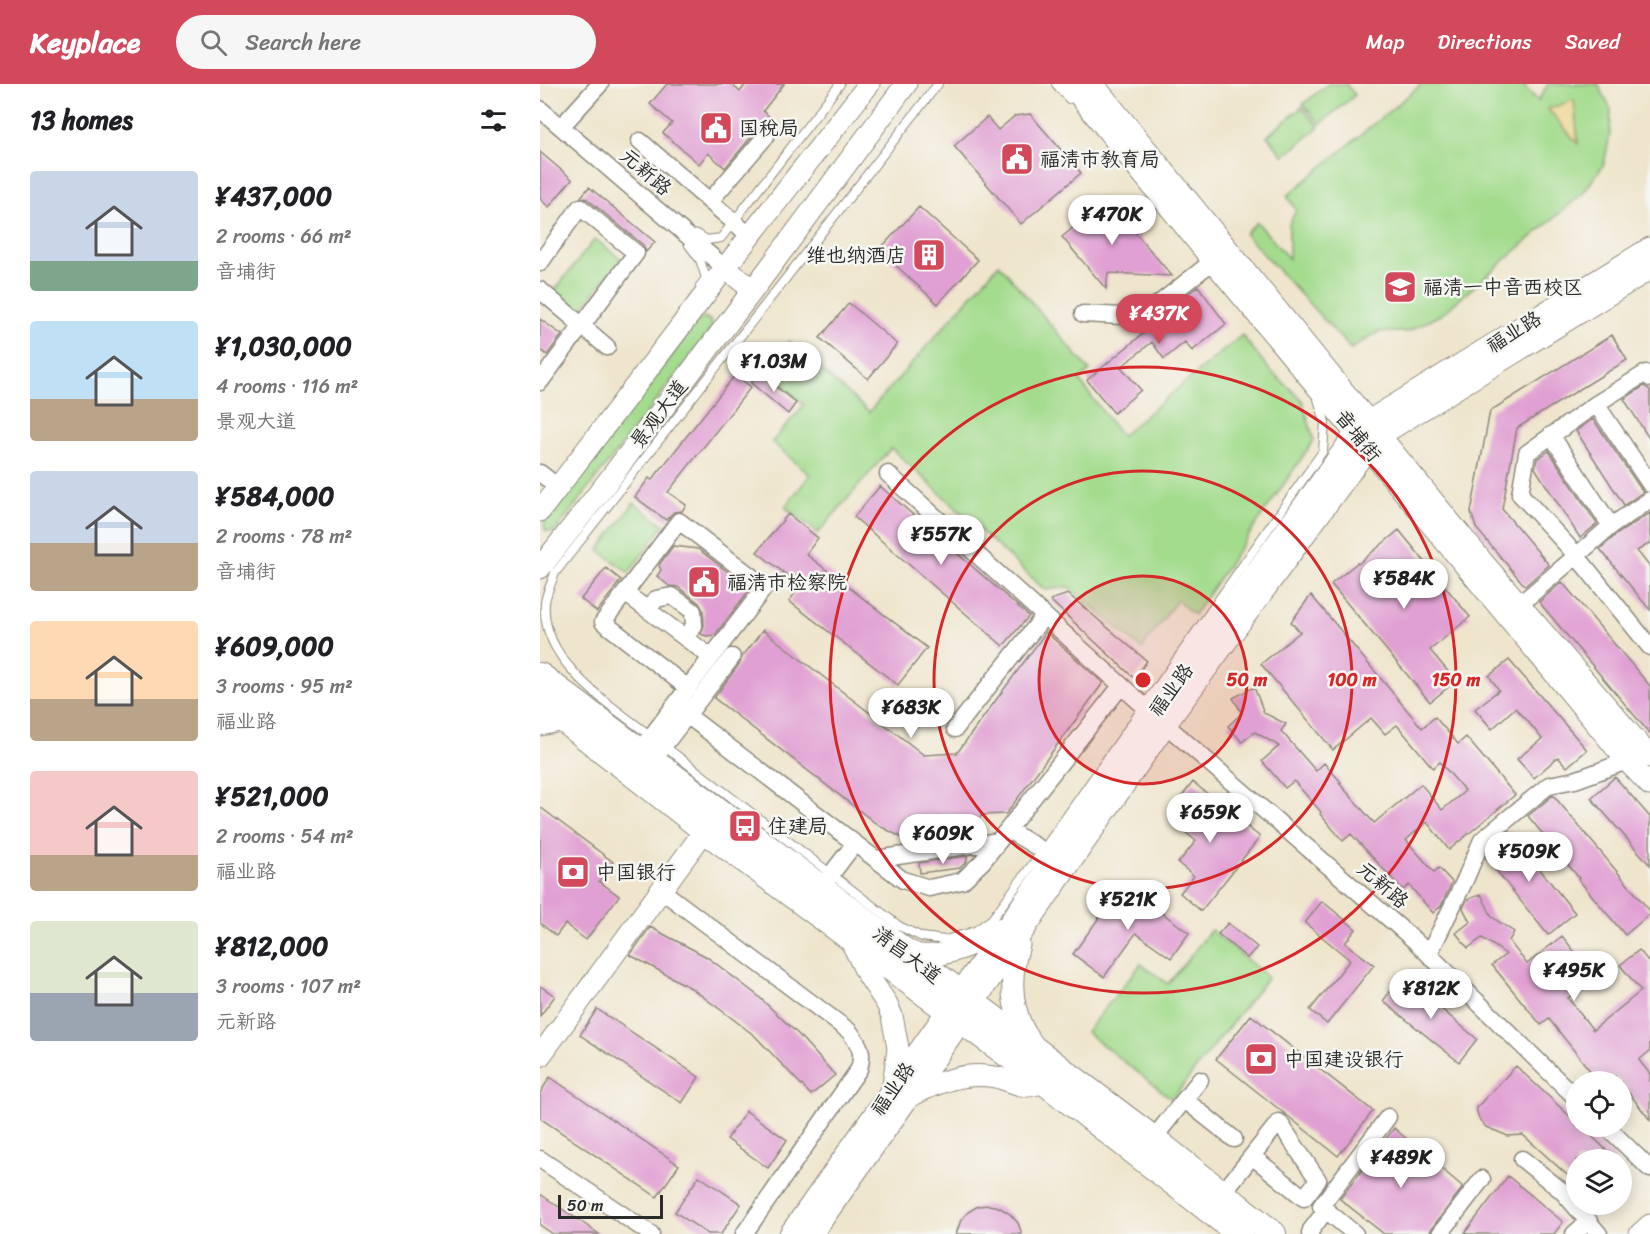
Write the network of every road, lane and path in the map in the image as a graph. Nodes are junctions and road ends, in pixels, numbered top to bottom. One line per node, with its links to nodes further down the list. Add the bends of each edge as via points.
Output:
1 (599, 84): 12 (street)
2 (840, 84): 17 (lane)
3 (869, 84): 18 (street, 景观大道)
4 (906, 84): 25 (street, 景观大道)
5 (938, 84): 61 (lane, via 555,573 545,603 546,632 557,652 582,683)
6 (1056, 84): 8 (lane)
7 (1093, 84): 33 (street, 音埔街)
8 (1071, 93): 21 (street, 音埔街)
9 (540, 99): 12 (lane)
10 (540, 109): 12 (street, 元新路)
11 (540, 118): 30 (lane, via 686,242 700,260 706,278)
12 (564, 124): 17 (lane, via 700,237 722,238); 22 (street, 元新路)
13 (766, 136): 16 (street)
14 (640, 141): 16 (street)
15 (1109, 147): 21 (lane)
16 (710, 201): 17 (street)
17 (734, 222): 18 (street)
18 (750, 236): 22 (street, 景观大道)
19 (1650, 248): 33 (street, 福业路)
20 (540, 263): 27 (street, via 580,207 636,253)
21 (1210, 263): 26 (street, via 1142,317); 33 (street, 音埔街); 58 (lane, via 1317,397 1326,422 1323,452)
22 (725, 268): 25 (street); 36 (street, 景观大道)
23 (1650, 269): 33 (street, 福业路)
24 (540, 290): 27 (street)
25 (753, 290): 42 (street, 景观大道)
26 (1083, 314)
27 (582, 326): 28 (street); 31 (street)
28 (608, 347)
29 (1650, 378): 32 (street, via 1646,373)
30 (628, 380)
31 (540, 382)
32 (1596, 404): 34 (street); 37 (street)
33 (1367, 435): 44 (street, 音埔街); 58 (street, 福业路); 63 (street, 音埔街)
34 (1551, 435): 40 (street); 41 (street, via 1527,453 1520,494)
35 (888, 474): 46 (street, 元新路)
36 (550, 480): 39 (street, 景观大道)
37 (1650, 484)
38 (1650, 500): 40 (street)
39 (540, 511)
40 (1611, 526): 41 (street)
41 (1576, 555): 44 (street); 48 (street)
42 (541, 568)
43 (625, 592): 45 (street); 49 (street, via 680,521 765,587); 54 (street, via 603,622)
44 (1519, 605): 62 (street, 音埔街)
45 (648, 609): 47 (street); 47 (street, via 656,599 672,596 693,611 694,626)
46 (1044, 616): 53 (street, 元新路); 60 (street)
47 (685, 638): 49 (street)
48 (1650, 647)
49 (711, 657): 54 (street)
50 (732, 657): 57 (street)
51 (540, 665): 56 (street)
52 (540, 676): 56 (main road, 清昌大道)
53 (1121, 686): 58 (street, 元新路); 66 (street)
54 (688, 688): 61 (street)
55 (540, 701): 56 (main road, 清昌大道)
56 (570, 712): 59 (street); 61 (main road, 清昌大道); 65 (main road, 清昌大道)
57 (687, 715): 61 (street); 67 (street)
58 (1154, 715): 68 (street, 福业路); 72 (street, 福业路); 75 (street, 元新路)
59 (540, 725)
60 (955, 729)
61 (653, 747): 70 (main road, 清昌大道)
62 (1650, 758)
63 (1627, 761): 64 (street, 音埔街); 75 (street, via 1549,785 1482,840)
64 (1650, 785)
65 (705, 830): 71 (street); 73 (main road, 清昌大道)
66 (1003, 835): 68 (street); 69 (street); 69 (street, via 962,881 929,888 903,880)
67 (855, 843): 69 (street); 70 (street)
68 (1049, 854): 70 (lane, via 992,919 975,931 945,940 922,937 899,926); 72 (street, 福业路)
69 (877, 860)
70 (826, 882): 74 (main road, 清昌大道)
71 (661, 890): 77 (street); 99 (street, via 849,1031 859,1045 859,1069)
72 (1016, 926): 74 (street, via 935,955 918,955); 76 (street, 福业路); 78 (street, via 1011,987 1018,1017)
73 (848, 936): 76 (main road, 清昌大道); 82 (street, via 892,1016)
74 (888, 940): 76 (main road, 清昌大道)
75 (1429, 954): 81 (street, 元新路)
76 (960, 1007): 78 (main road, 清昌大道); 80 (main road, 清昌大道); 82 (street, 福业路)
77 (540, 1056)
78 (1041, 1056): 86 (main road, 清昌大道)
79 (1200, 1080): 83 (street)
80 (1045, 1082): 82 (street, via 1024,1087 994,1076 966,1076); 102 (main road, 清昌大道)
81 (1566, 1088)
82 (901, 1093): 100 (street, 福业路); 101 (street, 福业路)
83 (1185, 1100): 86 (street); 87 (street)
84 (1388, 1117): 94 (street, via 1321,1206)
85 (1617, 1137): 91 (street)
86 (1153, 1139): 103 (main road, 清昌大道)
87 (1234, 1139)
88 (1252, 1156): 93 (street)
89 (540, 1159): 98 (street)
90 (1522, 1159): 96 (street, via 1562,1191)
91 (1650, 1169)
92 (1482, 1179): 105 (street)
93 (1229, 1185)
94 (1326, 1210): 97 (street); 104 (street)
95 (1650, 1225): 107 (street)
96 (1594, 1228): 106 (street)
97 (1345, 1231)
98 (651, 1234)
99 (744, 1234)
100 (790, 1234)
101 (812, 1234)
102 (1240, 1234)
103 (1273, 1234)
104 (1310, 1234)
105 (1440, 1234)
106 (1574, 1234)
107 (1640, 1234)

